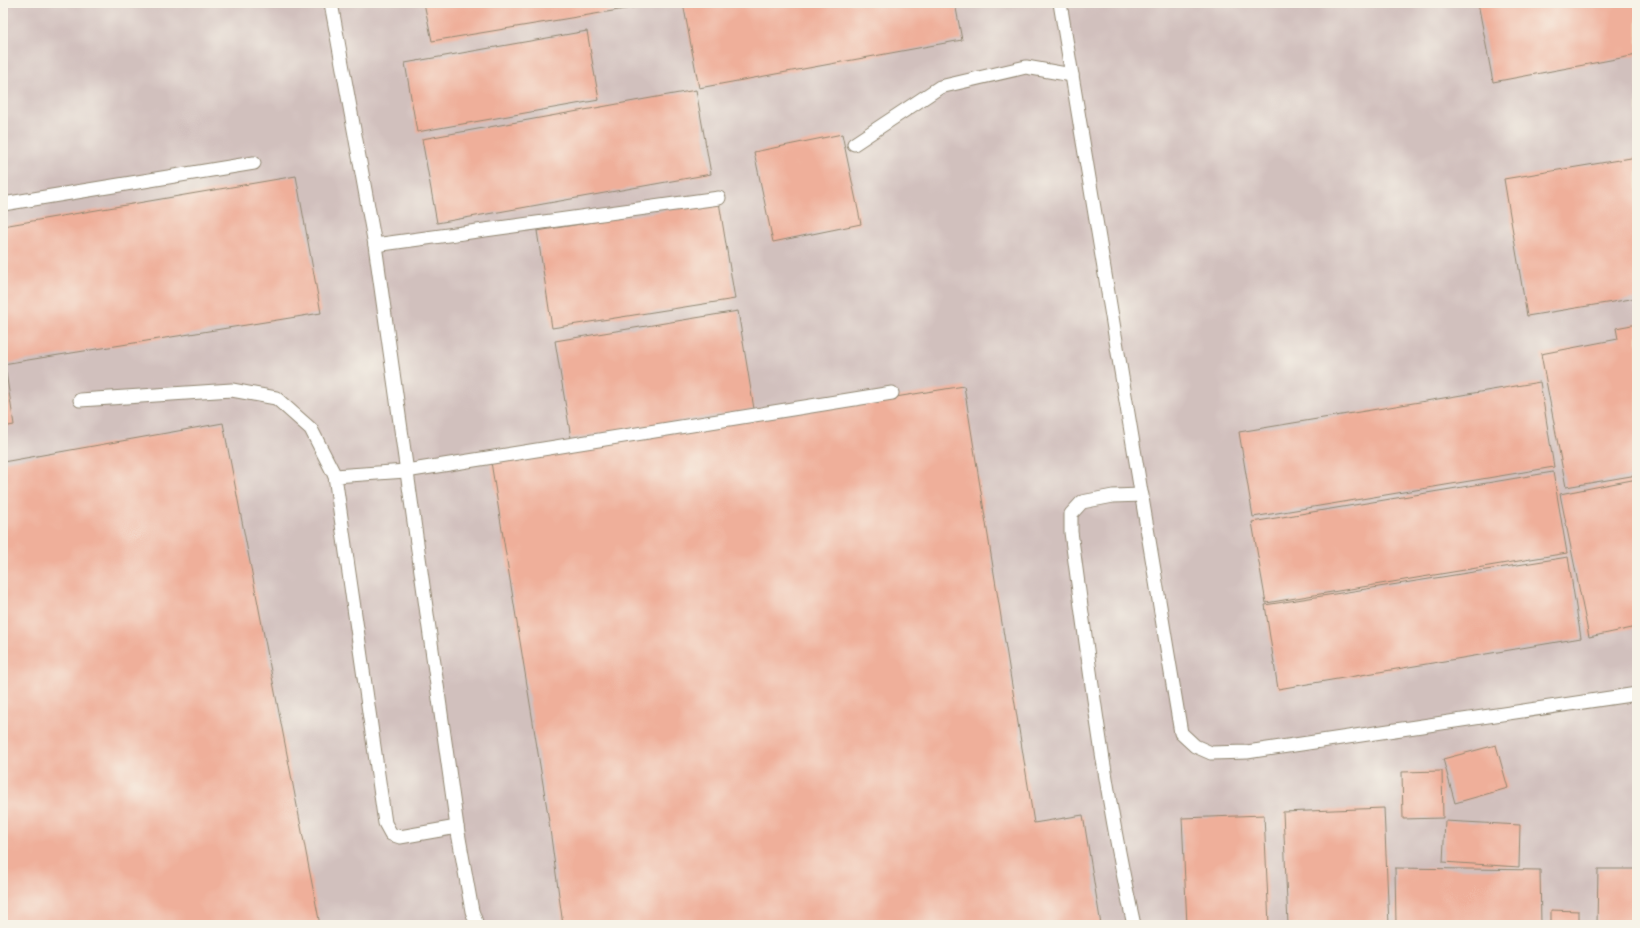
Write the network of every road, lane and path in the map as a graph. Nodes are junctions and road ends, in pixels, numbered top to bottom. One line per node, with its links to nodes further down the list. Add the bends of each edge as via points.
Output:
1 (331, 3): 8 (lane)
2 (1060, 3): 3 (lane)
3 (1072, 75): 4 (lane, via 1026,67 940,87); 13 (lane)
4 (854, 144)
5 (254, 163): 7 (lane)
6 (718, 198): 8 (lane)
7 (3, 204)
8 (375, 245): 11 (lane)
9 (892, 393): 11 (lane)
10 (80, 400): 12 (lane, via 232,390 276,398 311,429)
11 (406, 471): 12 (lane); 15 (lane)
12 (335, 476): 15 (lane, via 385,823 391,834 400,837)
13 (1142, 495): 14 (lane, via 1181,733 1195,746 1211,753 1247,752); 17 (lane, via 1113,496 1082,502 1071,514 1071,532 1111,816)
14 (1637, 694)
15 (457, 827): 16 (lane, via 472,911)
16 (477, 925)
17 (1134, 925)

